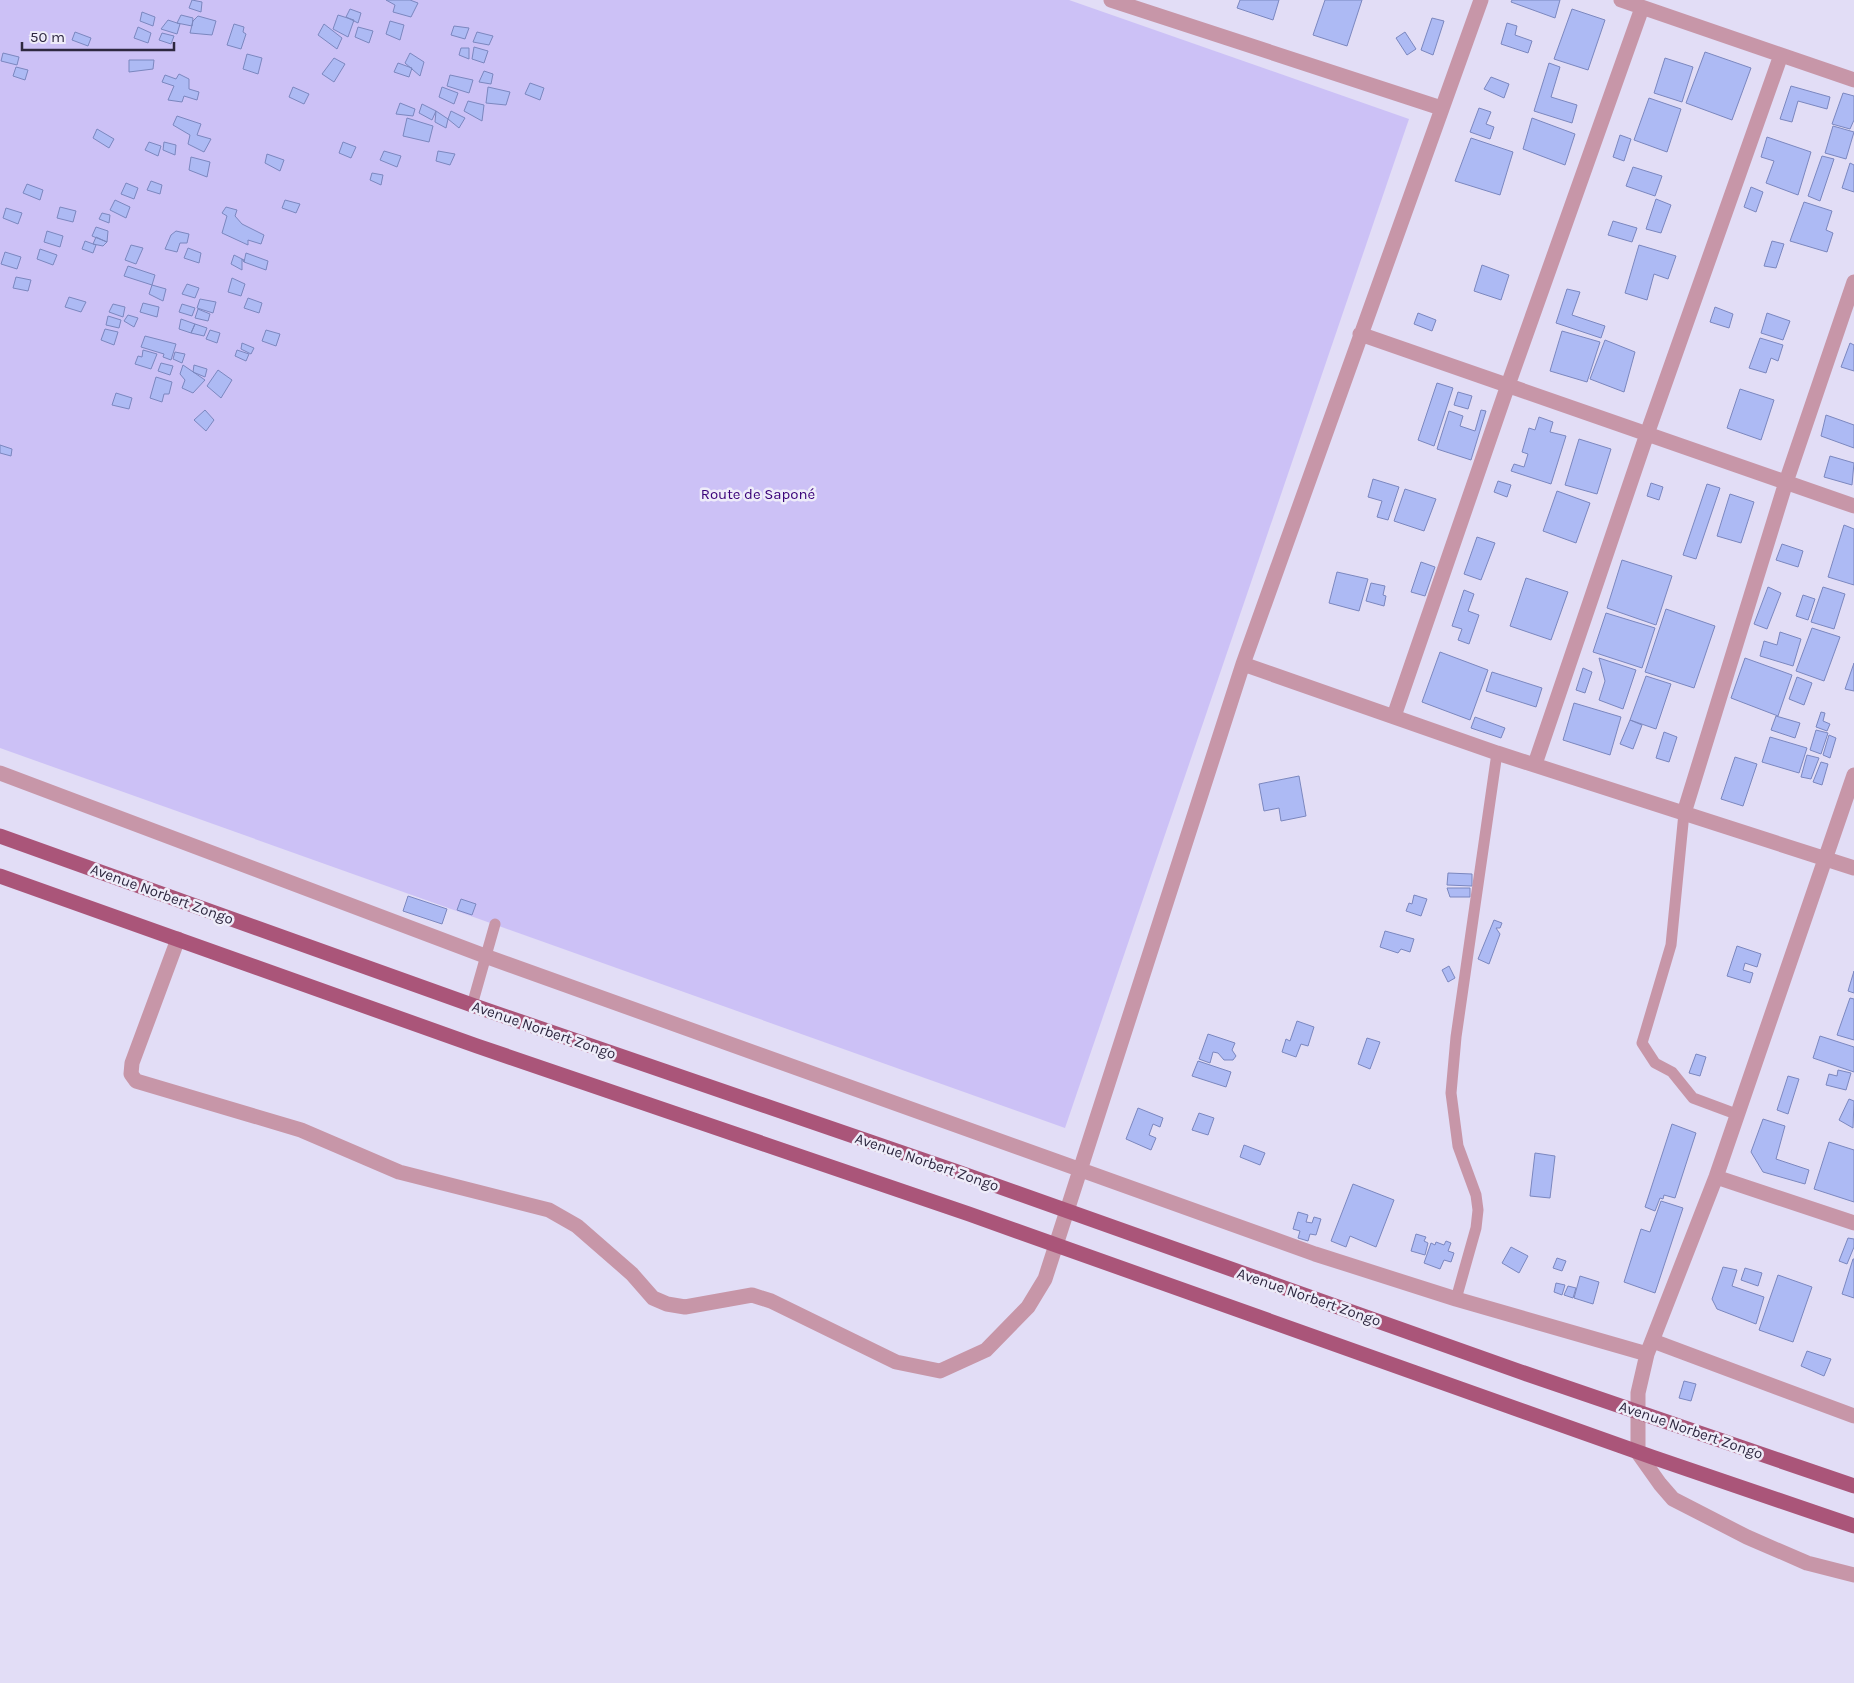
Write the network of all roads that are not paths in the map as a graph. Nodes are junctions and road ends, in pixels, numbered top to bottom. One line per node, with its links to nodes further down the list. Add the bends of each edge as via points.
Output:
1 (1111, 0): 4 (street)
2 (1481, 0): 8 (street)
3 (1621, 0): 5 (street)
4 (1135, 4): 8 (street)
5 (1642, 8): 6 (street); 11 (street)
6 (1781, 55): 7 (street); 12 (street)
7 (1854, 80)
8 (1441, 108): 10 (street)
9 (1854, 282): 13 (street)
10 (1360, 334): 11 (street); 15 (street)
11 (1508, 385): 12 (street); 16 (street)
12 (1647, 434): 13 (street); 18 (street)
13 (1786, 482): 14 (street); 21 (street)
14 (1854, 506)
15 (1243, 664): 16 (street); 31 (street)
16 (1394, 716): 17 (street)
17 (1497, 753): 18 (street); 36 (lane, via 1456,1037 1451,1093 1458,1146 1476,1195 1478,1210)
18 (1535, 764): 21 (street)
19 (0, 773): 28 (street)
20 (1854, 774): 23 (street)
21 (1684, 813): 23 (street); 30 (lane, via 1671,945 1642,1042 1655,1063 1672,1072 1693,1098)
22 (0, 836): 29 (main road, Avenue Norbert Zongo)
23 (1824, 858): 24 (street); 30 (street)
24 (1854, 868)
25 (0, 876): 27 (main road)
26 (495, 924): 28 (lane)
27 (178, 939): 35 (main road); 35 (street, via 132,1063 131,1074 136,1081 301,1130 399,1172 549,1210 577,1226 632,1274 653,1298 667,1304 685,1308 752,1295 771,1301 896,1362 940,1371 986,1350 1028,1307 1045,1279)
28 (485, 956): 29 (lane); 31 (street)
29 (472, 1006): 33 (main road, Avenue Norbert Zongo, via 946,1168)
30 (1736, 1114): 32 (street)
31 (1082, 1169): 33 (street); 36 (street, via 1315,1254)
32 (1716, 1177): 34 (street); 37 (street)
33 (1066, 1213): 35 (street); 38 (main road, Avenue Norbert Zongo)
34 (1854, 1224)
35 (1056, 1247): 40 (main road)
36 (1456, 1299): 37 (street)
37 (1650, 1348): 38 (street, via 1638,1393); 39 (street)
38 (1638, 1411): 40 (street); 41 (main road, Avenue Norbert Zongo)
39 (1854, 1416)
40 (1638, 1452): 42 (main road); 43 (street, via 1673,1499 1807,1563)
41 (1854, 1486)
42 (1854, 1526)
43 (1854, 1575)

